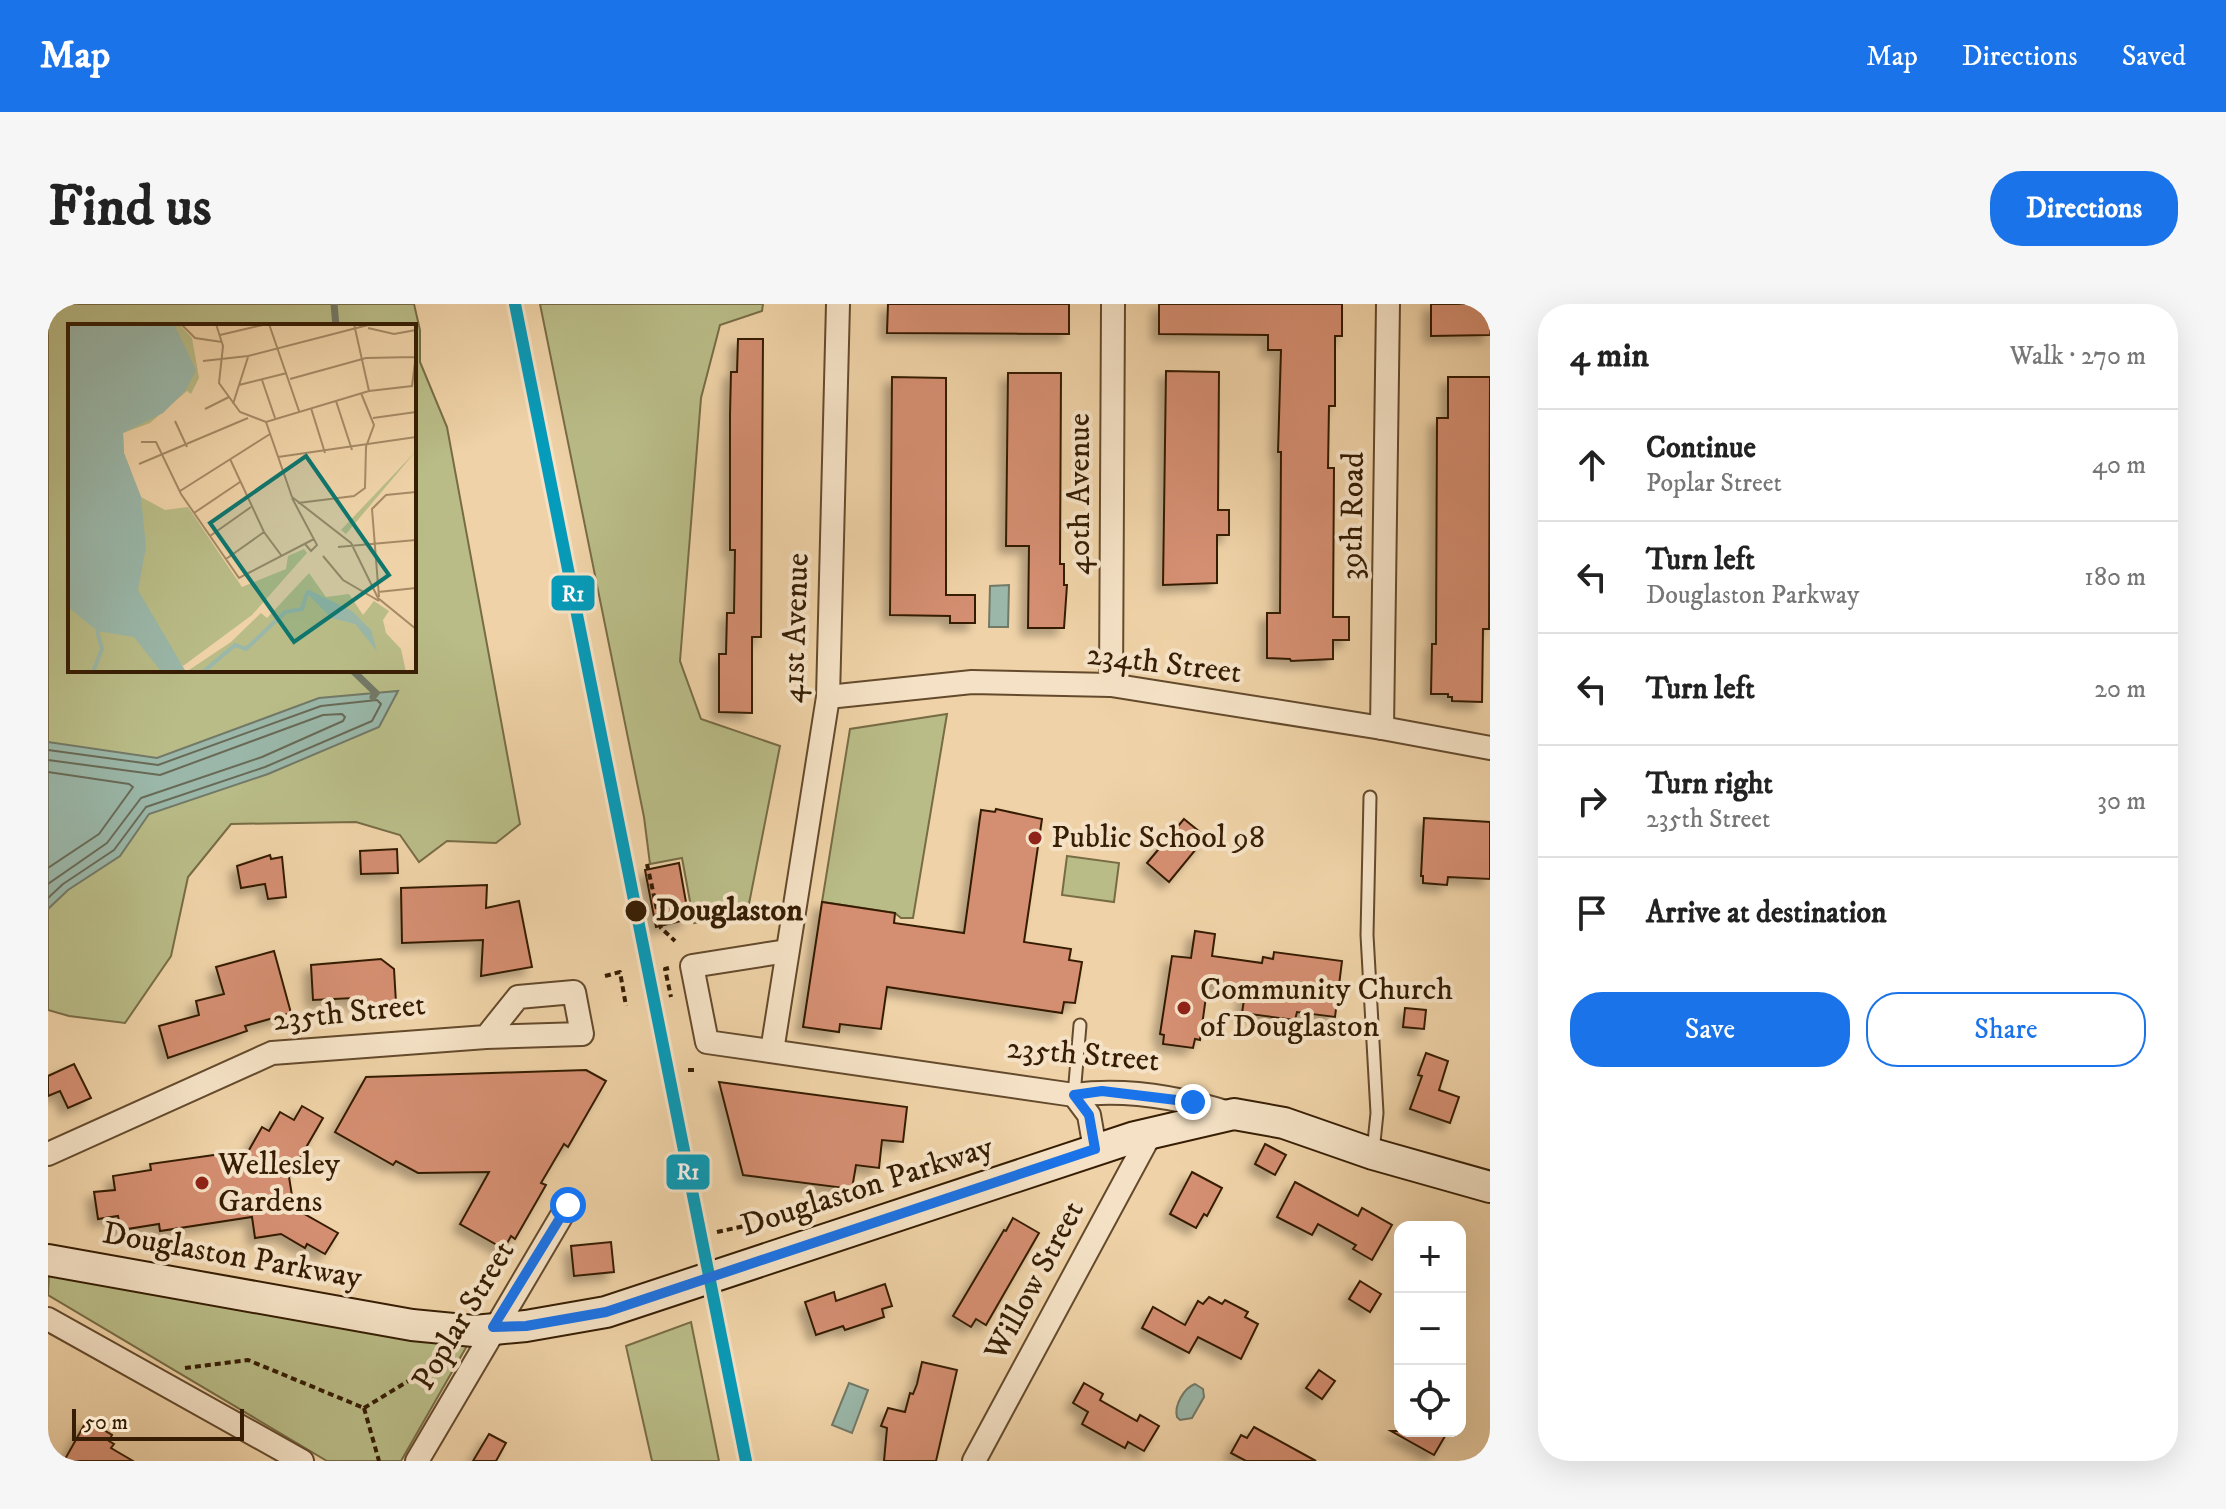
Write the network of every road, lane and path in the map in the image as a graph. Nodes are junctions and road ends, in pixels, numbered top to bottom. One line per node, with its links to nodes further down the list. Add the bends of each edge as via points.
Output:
1 (838, 304): 5 (street, 41st Avenue)
2 (1113, 304): 4 (street, 40th Avenue)
3 (1388, 304): 6 (street, 39th Road)
4 (1111, 685): 5 (street, 234th Street, via 972,682); 6 (street, 234th Street)
5 (828, 697): 11 (street, 41st Avenue)
6 (1382, 728): 7 (street, 234th Street)
7 (1490, 748)
8 (1370, 797): 26 (lane, via 1367,935 1377,1113)
9 (647, 864): 10 (path, via 658,928)
10 (675, 941)
11 (787, 951): 18 (street, 41st Avenue); 18 (street, 235th Street, via 692,966 707,1042)
12 (675, 966): 14 (path, via 665,969)
13 (605, 976): 15 (path, via 621,972)
14 (671, 997)
15 (626, 1006)
16 (1080, 1025): 21 (lane)
17 (486, 1037): 17 (street, 235th Street, via 582,1034 574,992 518,997); 25 (street, 235th Street, via 272,1053)
18 (772, 1051): 21 (street, 235th Street)
19 (688, 1070): 20 (path)
20 (696, 1070)
21 (1074, 1095): 22 (street, 235th Street, via 1102,1091 1163,1098); 24 (street, via 1089,1115)
22 (1234, 1114): 23 (main road, Douglaston Parkway); 26 (main road, 235th Street, via 1284,1123)
23 (1152, 1131): 24 (main road, Douglaston Parkway); 40 (street, Willow Street)
24 (1095, 1149): 30 (main road, Douglaston Parkway)
25 (48, 1154)
26 (1373, 1154): 27 (main road, 235th Street)
27 (1490, 1187)
28 (568, 1205): 33 (street, Poplar Street)
29 (717, 1232): 30 (path, via 749,1225)
30 (752, 1251): 33 (main road, Douglaston Parkway, via 647,1298 576,1318)
31 (48, 1260): 33 (main road, Douglaston Parkway, via 412,1325 474,1331)
32 (48, 1319): 37 (street)
33 (493, 1327): 39 (street, Poplar Street)
34 (450, 1356): 36 (path)
35 (184, 1368): 36 (path, via 248,1360)
36 (364, 1408): 38 (path)
37 (302, 1461)
38 (379, 1461)
39 (417, 1461)
40 (974, 1461)

